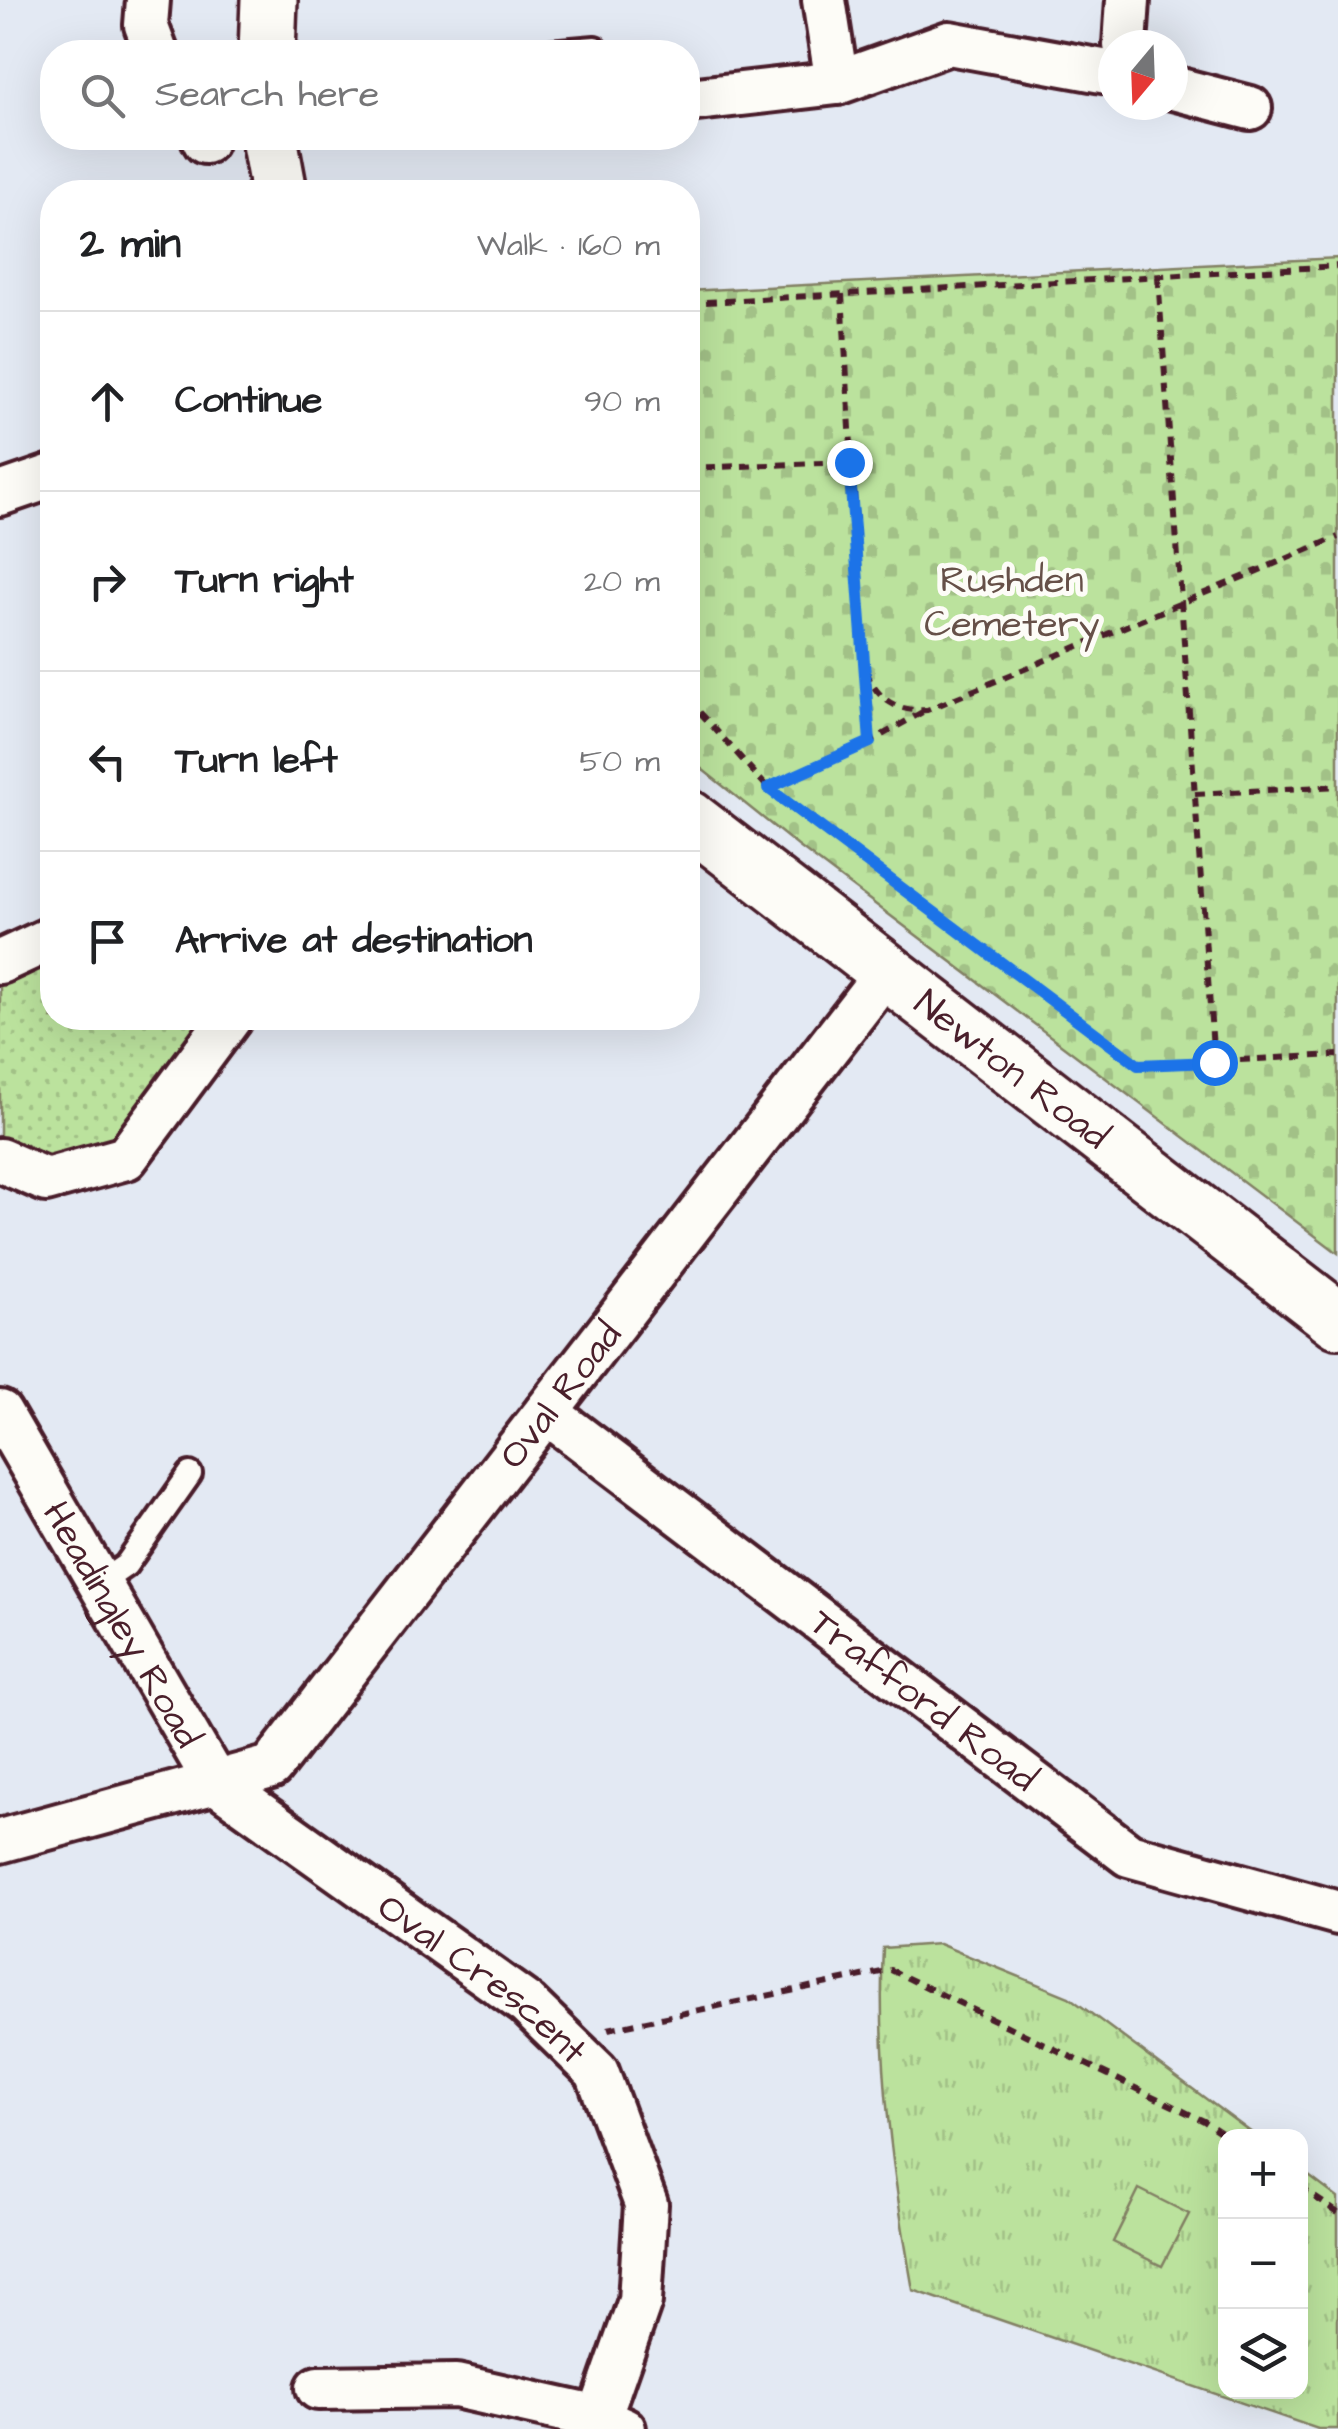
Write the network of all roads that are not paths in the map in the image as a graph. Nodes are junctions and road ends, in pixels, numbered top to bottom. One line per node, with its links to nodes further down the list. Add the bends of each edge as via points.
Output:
1 (148, 0): 6 (street)
2 (269, 0): 7 (street)
3 (824, 0): 9 (street)
4 (1128, 0): 5 (street)
5 (1126, 30)
6 (152, 40)
7 (267, 40)
8 (1098, 70): 9 (street, via 948,42)
9 (836, 84): 11 (street)
10 (1188, 92): 12 (street)
11 (700, 99)
12 (1250, 108)
13 (272, 150): 14 (street)
14 (278, 180)
15 (40, 480): 16 (street)
16 (0, 494)
17 (700, 828): 20 (street, Newton Road)
18 (40, 944): 19 (street)
19 (0, 962)
20 (885, 974): 23 (street, Newton Road); 25 (street, Oval Road)
21 (221, 1030): 22 (street, via 126,1158 46,1180)
22 (0, 1160)
23 (1338, 1320)
24 (0, 1412): 27 (street, Headingley Road)
25 (546, 1412): 28 (street, Oval Road, via 272,1767); 30 (street, Trafford Road, via 1129,1855)
26 (190, 1474): 27 (lane, via 126,1566)
27 (100, 1583): 28 (street, Headingley Road)
28 (215, 1782): 29 (street, Oval Road); 32 (street, Oval Crescent, via 527,2004 597,2072 646,2204 640,2301)
29 (0, 1841)
30 (1338, 1913)
31 (318, 2388): 32 (street, via 456,2386)
32 (612, 2424)

